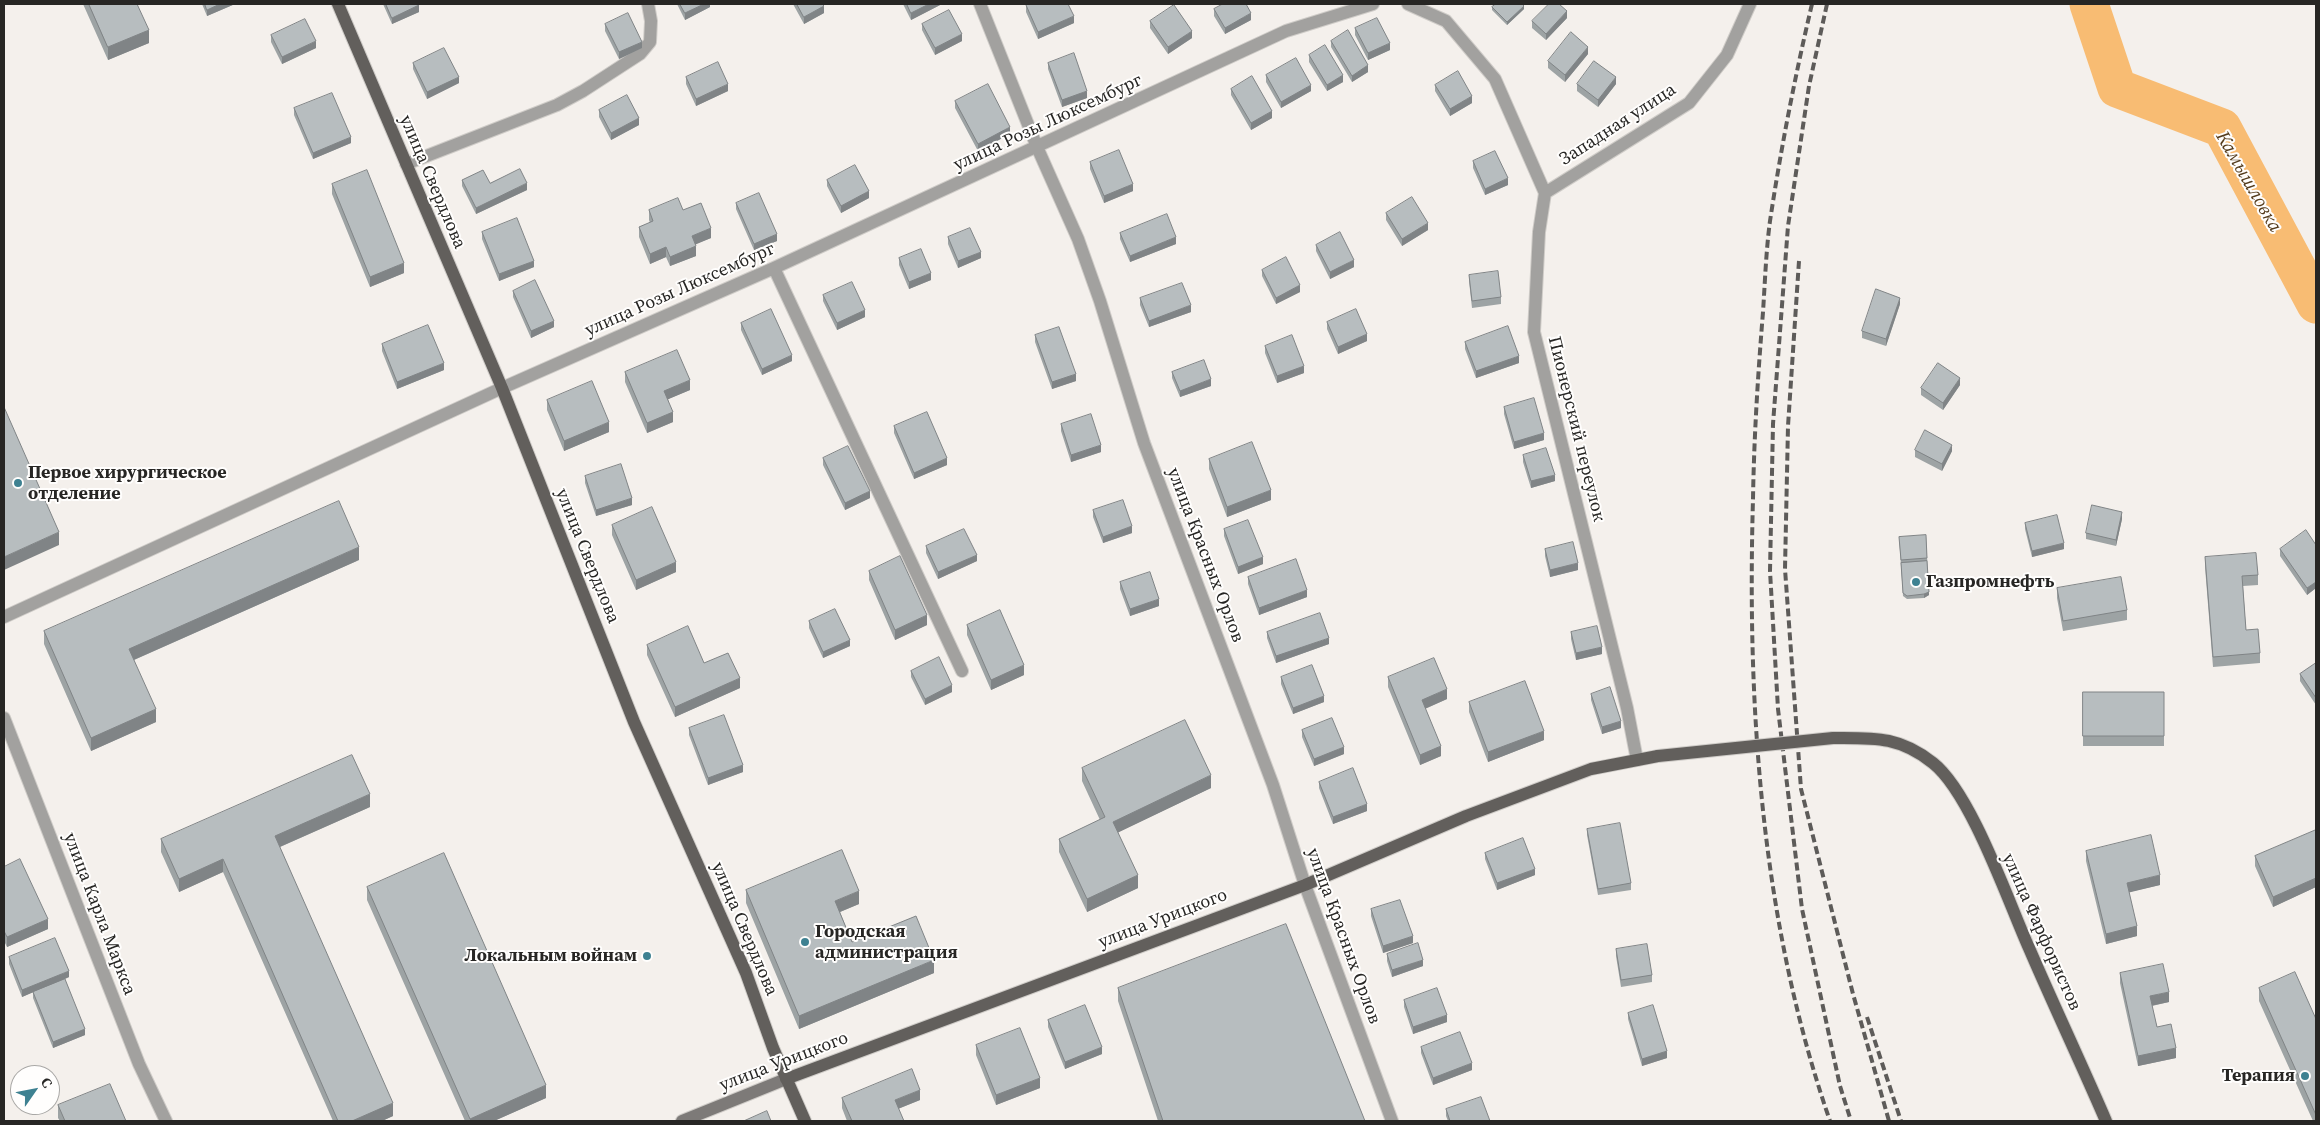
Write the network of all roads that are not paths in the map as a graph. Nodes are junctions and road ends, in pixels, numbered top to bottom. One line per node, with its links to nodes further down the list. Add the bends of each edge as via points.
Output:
1 (338, 4): 9 (main road, улица Свердлова)
2 (648, 4): 9 (street, via 650,42 640,54 557,106)
3 (980, 4): 8 (street, улица Красных Орлов)
4 (1373, 4): 7 (street, улица Розы Люксембург)
5 (1408, 4): 10 (street, via 1446,21 1495,79)
6 (1750, 4): 10 (street, Западная улица, via 1727,55 1689,103)
7 (1338, 10): 8 (street, улица Розы Люксембург)
8 (1037, 147): 11 (street, улица Розы Люксембург); 18 (street, улица Красных Орлов, via 1078,239 1144,443 1273,785)
9 (406, 164): 12 (main road, улица Свердлова)
10 (1545, 193): 16 (street, Пионерский переулок, via 1539,232 1534,332)
11 (774, 268): 12 (street, улица Розы Люксембург); 14 (street)
12 (502, 388): 13 (street, улица Розы Люксембург); 19 (main road, улица Свердлова, via 634,722 746,973)
13 (4, 617)
14 (962, 671)
15 (4, 718): 20 (street, улица Карла Маркса, via 139,1064)
16 (1637, 760): 17 (main road, улица Урицкого, bridge, via 1833,738 1874,738 1898,742); 18 (main road, улица Урицкого, via 1591,768 1466,816)
17 (1934, 764): 24 (main road, улица Фарфористов, via 1954,786 1969,812)
18 (1305, 885): 19 (main road, улица Урицкого); 23 (street, улица Красных Орлов)
19 (786, 1079): 21 (main road, улица Урицкого); 22 (main road, улица Свердлова)
20 (166, 1121)
21 (682, 1121)
22 (805, 1121)
23 (1392, 1121)
24 (2106, 1121)

